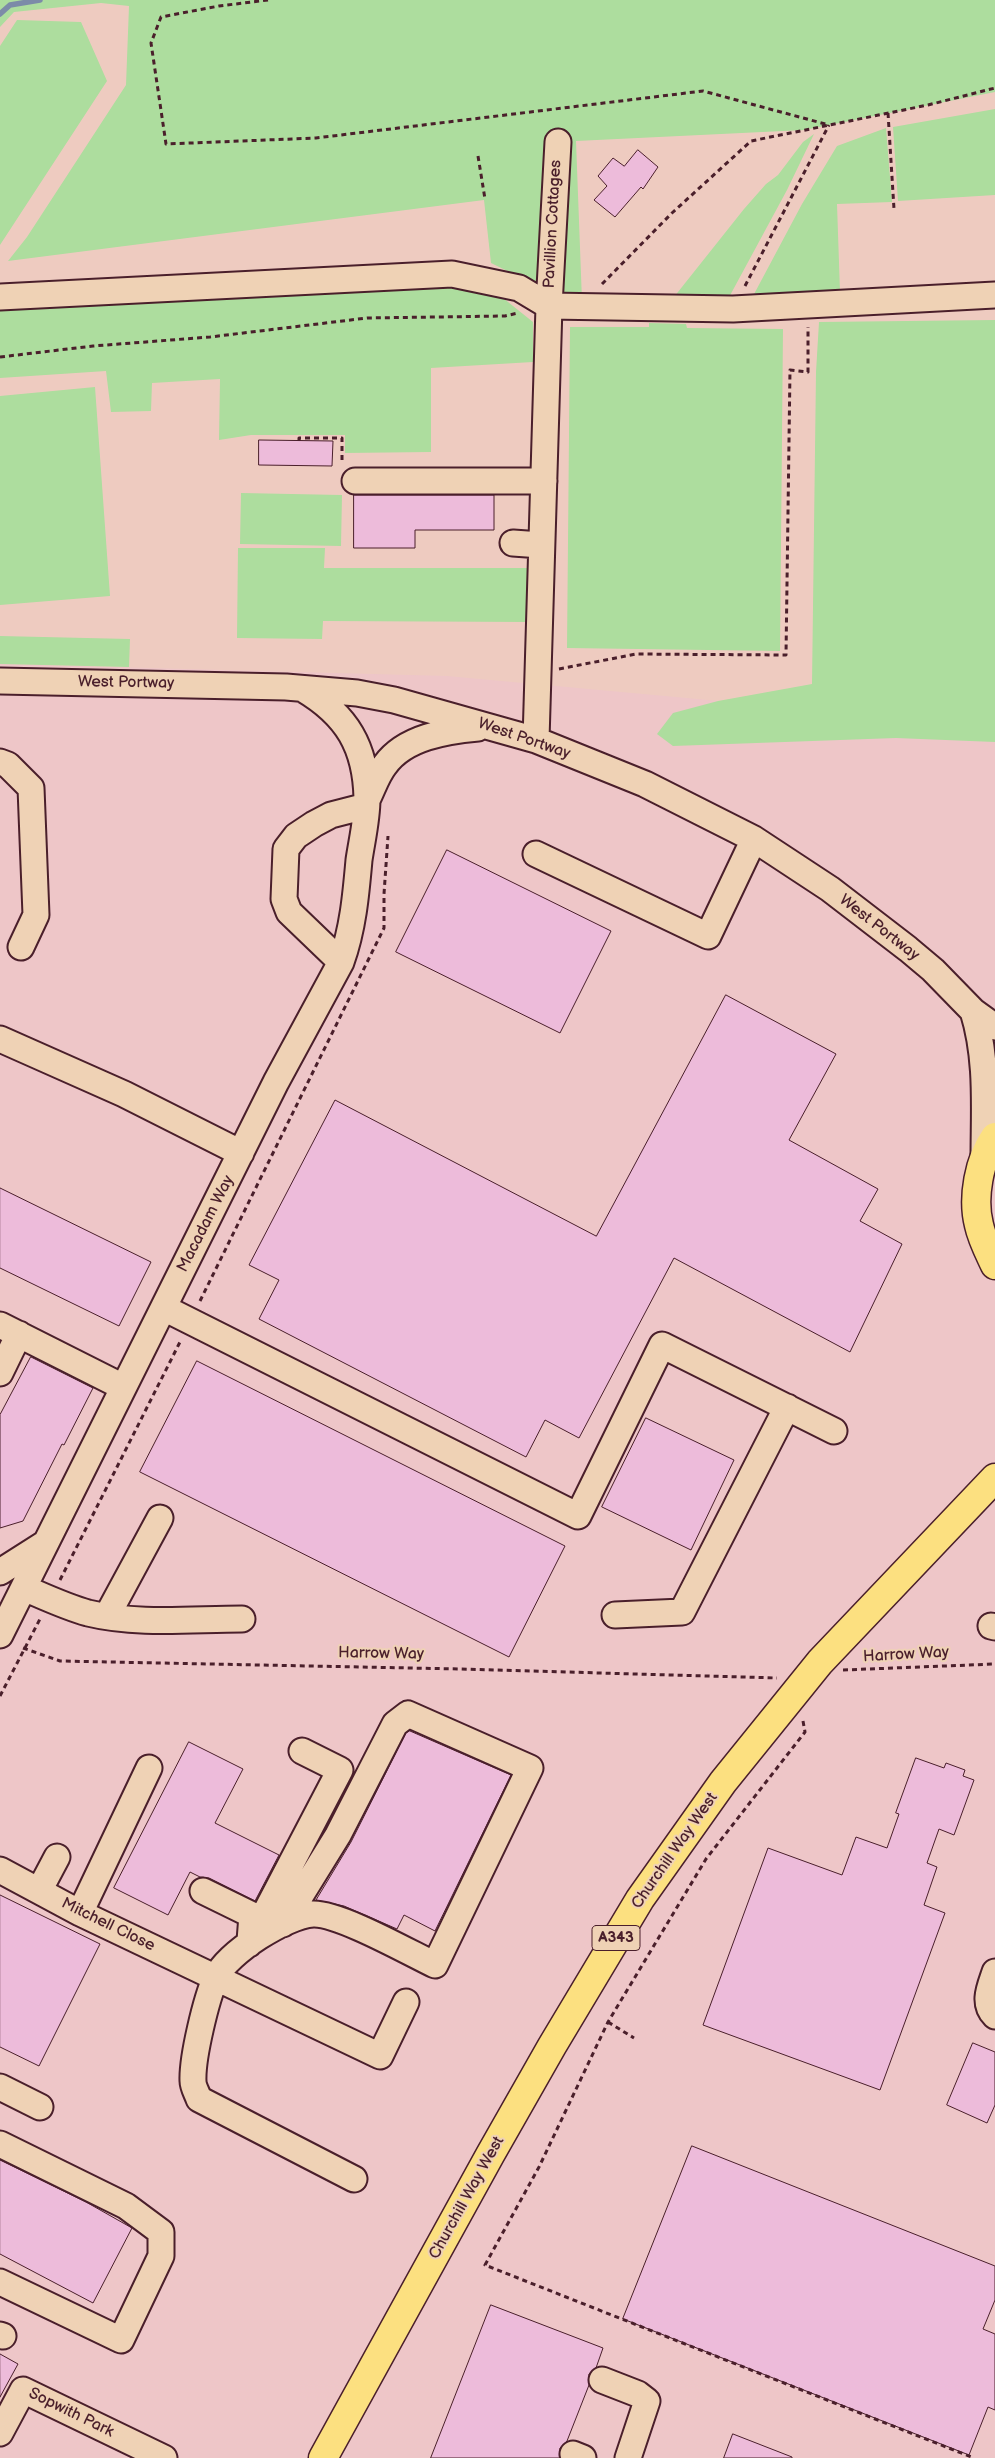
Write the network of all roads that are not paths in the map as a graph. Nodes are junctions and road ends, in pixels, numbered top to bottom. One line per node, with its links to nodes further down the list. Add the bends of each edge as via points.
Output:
1 (558, 142): 4 (street, Pavillion Cottages)
2 (995, 295): 4 (street, via 733,309)
3 (0, 296): 4 (street, via 452,274 519,288)
4 (549, 306): 6 (street, Pavillion Cottages)
5 (355, 481): 6 (street)
6 (544, 481): 8 (street, Pavillion Cottages)
7 (513, 543): 8 (street)
8 (541, 545): 12 (street, Pavillion Cottages)
9 (0, 680): 10 (street, West Portway)
10 (302, 689): 11 (street, West Portway, via 357,693 394,700); 14 (street, via 332,709 351,730 364,769)
11 (490, 726): 12 (street, West Portway); 14 (street, via 443,732 406,747 385,764)
12 (536, 740): 15 (street, West Portway, via 645,784)
13 (0, 762): 17 (street, via 31,788 36,915)
14 (367, 803): 18 (street, Macadam Way, via 356,899); 18 (street, via 314,824 296,836 286,849 284,899 289,912)
15 (754, 839): 16 (street, via 708,936); 19 (street, West Portway, via 830,889 908,948)
16 (536, 854)
17 (21, 947)
18 (342, 962): 23 (street, Macadam Way)
19 (973, 1011): 20 (street, West Portway); 22 (street, via 979,1032)
20 (995, 1027)
21 (0, 1040): 23 (street, via 124,1094)
22 (990, 1147): 24 (main road, via 977,1210 978,1224)
23 (241, 1153): 25 (street, Macadam Way)
24 (995, 1265)
25 (164, 1308): 28 (street, Macadam Way); 29 (street, via 578,1516 662,1345)
26 (9, 1329): 27 (street); 28 (street)
27 (0, 1373)
28 (123, 1387): 33 (street, Macadam Way)
29 (787, 1408): 30 (street); 36 (street, via 682,1612)
30 (834, 1431)
31 (995, 1478): 61 (main road, Churchill Way West / A343, via 820,1662 723,1782 640,1899 499,2138)
32 (160, 1518): 37 (street)
33 (44, 1544): 34 (street); 35 (street, Macadam Way)
34 (0, 1572)
35 (24, 1588): 37 (street, via 58,1603); 39 (street, Macadam Way)
36 (615, 1615)
37 (107, 1616): 38 (street)
38 (242, 1619)
39 (8, 1640)
40 (302, 1751): 48 (street, via 340,1770)
41 (149, 1768): 46 (street)
42 (57, 1857): 44 (street)
43 (0, 1870): 44 (street, Mitchell Close)
44 (39, 1892): 46 (street, Mitchell Close)
45 (203, 1892): 48 (street, via 252,1914)
46 (80, 1912): 50 (street, Mitchell Close)
47 (283, 1924): 47 (street, via 312,1914 331,1916 435,1964 530,1768 408,1714 395,1724 338,1836); 48 (street)
48 (250, 1944): 50 (street, via 228,1961)
49 (995, 1972): 52 (street, via 987,2001)
50 (217, 1977): 51 (street, Mitchell Close, via 380,2056); 56 (street, via 204,2013 195,2063 193,2082 199,2099)
51 (406, 2002)
52 (995, 2016)
53 (0, 2088): 54 (street)
54 (40, 2107)
55 (0, 2144): 57 (street, via 126,2206 161,2232 161,2256 121,2340)
56 (354, 2179)
57 (0, 2282)
58 (602, 2380): 62 (street, via 638,2394 647,2402)
59 (0, 2433): 60 (street, Sopwith Park, via 23,2390)
60 (164, 2458)
61 (323, 2458)
62 (628, 2458)

